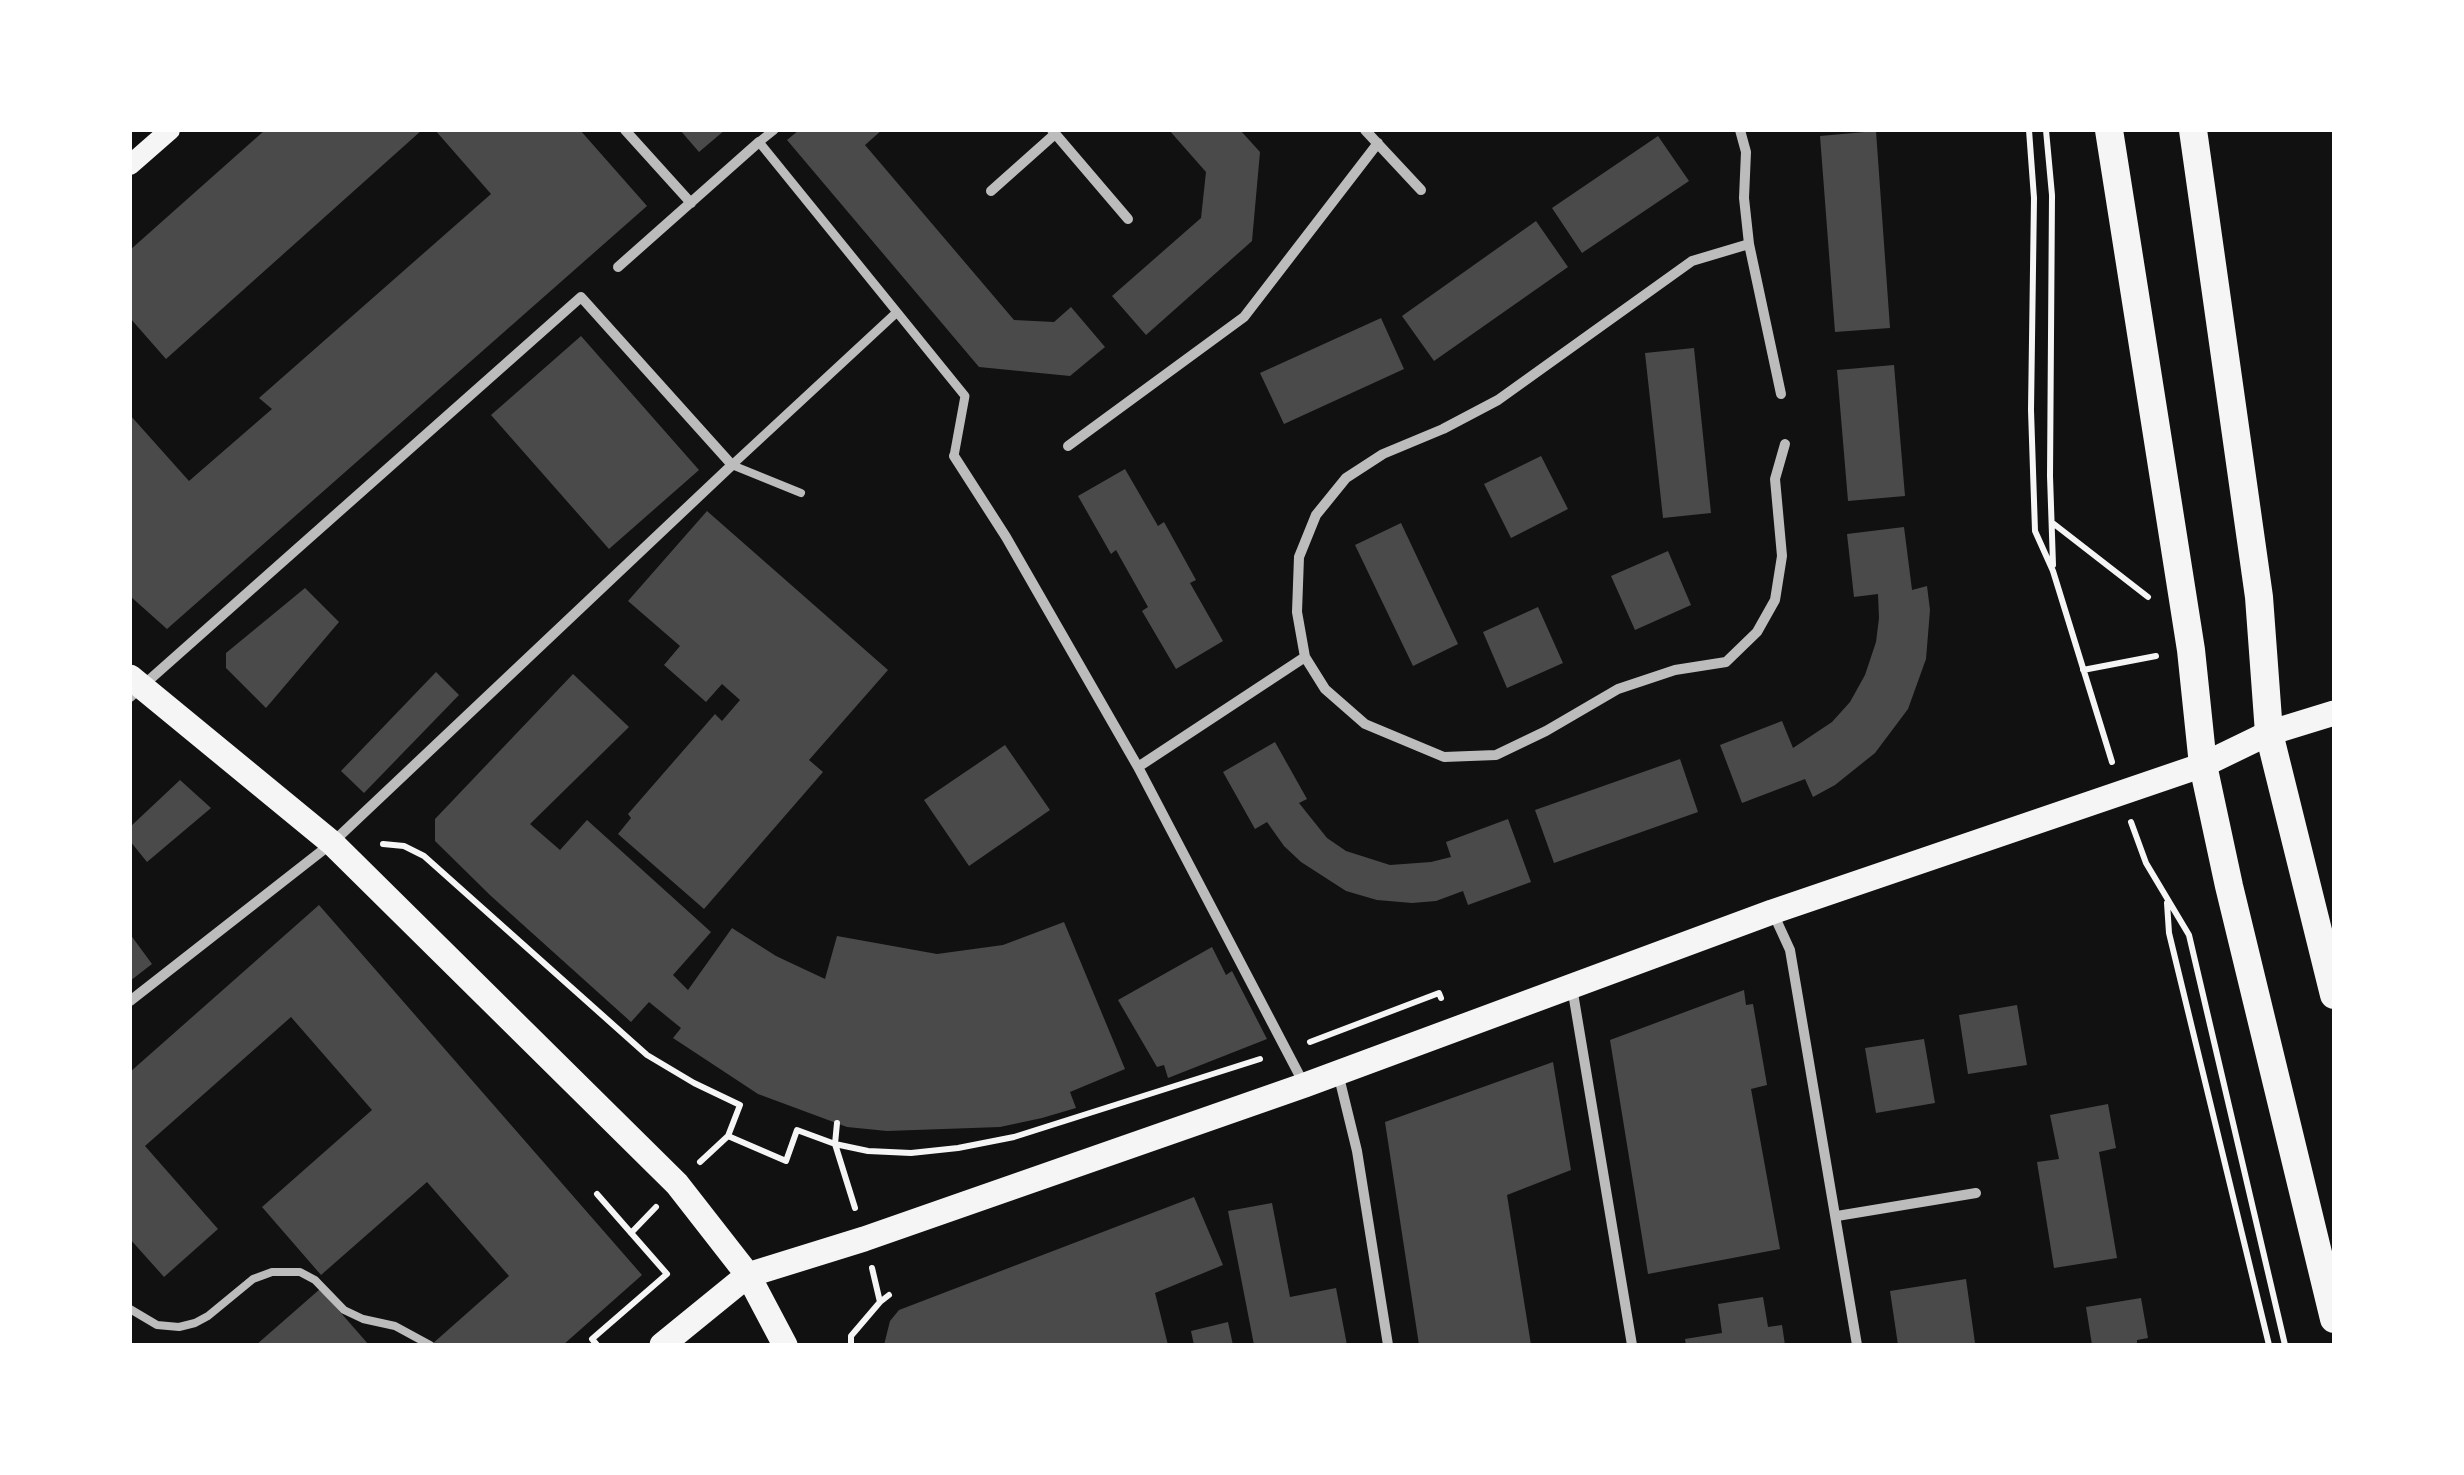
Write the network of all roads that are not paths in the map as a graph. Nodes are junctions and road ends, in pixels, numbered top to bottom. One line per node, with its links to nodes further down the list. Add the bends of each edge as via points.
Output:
1 (170, 130): 11 (main road)
2 (625, 130): 14 (street)
3 (774, 130): 9 (street)
4 (1365, 130): 10 (street)
5 (1740, 130): 16 (street)
6 (2110, 130): 29 (highway)
7 (2193, 130): 28 (highway, via 2259,597)
8 (1054, 132): 13 (street); 15 (street)
9 (759, 142): 14 (street); 18 (street)
10 (1378, 144): 12 (street); 21 (street, via 1244,317)
11 (130, 164)
12 (1421, 190)
13 (991, 191)
14 (690, 203): 17 (street)
15 (1128, 219)
16 (1748, 244): 19 (street); 25 (street, via 1692,261 1498,400 1346,478 1316,516 1299,557 1297,612)
17 (618, 267)
18 (896, 313): 22 (street, via 965,396); 23 (street)
19 (1780, 394)
20 (1785, 444): 25 (street, via 1775,479 1782,556 1775,600 1726,662 1618,689 1496,755 1444,758 1365,724 1325,689)
21 (1068, 446)
22 (954, 456): 30 (street)
23 (732, 465): 24 (lane); 26 (street, via 581,297); 31 (street)
24 (801, 493)
25 (1305, 657): 30 (street)
26 (134, 687): 31 (main road)
27 (2334, 713): 28 (main road)
28 (2270, 733): 29 (main road); 34 (highway)
29 (2203, 766): 32 (main road); 42 (highway)
30 (1138, 767): 37 (street)
31 (332, 843): 35 (street); 40 (main road, via 677,1184)
32 (1772, 912): 33 (main road); 39 (street, via 1790,950)
33 (1572, 987): 36 (main road); 47 (street)
34 (2334, 996)
35 (130, 1001)
36 (1337, 1072): 37 (main road); 46 (street, via 1357,1151)
37 (1305, 1085): 40 (main road)
38 (1976, 1193): 39 (street)
39 (1837, 1216): 48 (street)
40 (748, 1275): 44 (main road); 45 (main road)
41 (130, 1308): 43 (lane, via 157,1325 179,1327 208,1316 253,1278 300,1272 344,1310)
42 (2334, 1319)
43 (430, 1345)
44 (662, 1345)
45 (785, 1345)
46 (1388, 1345)
47 (1632, 1345)
48 (1857, 1345)

